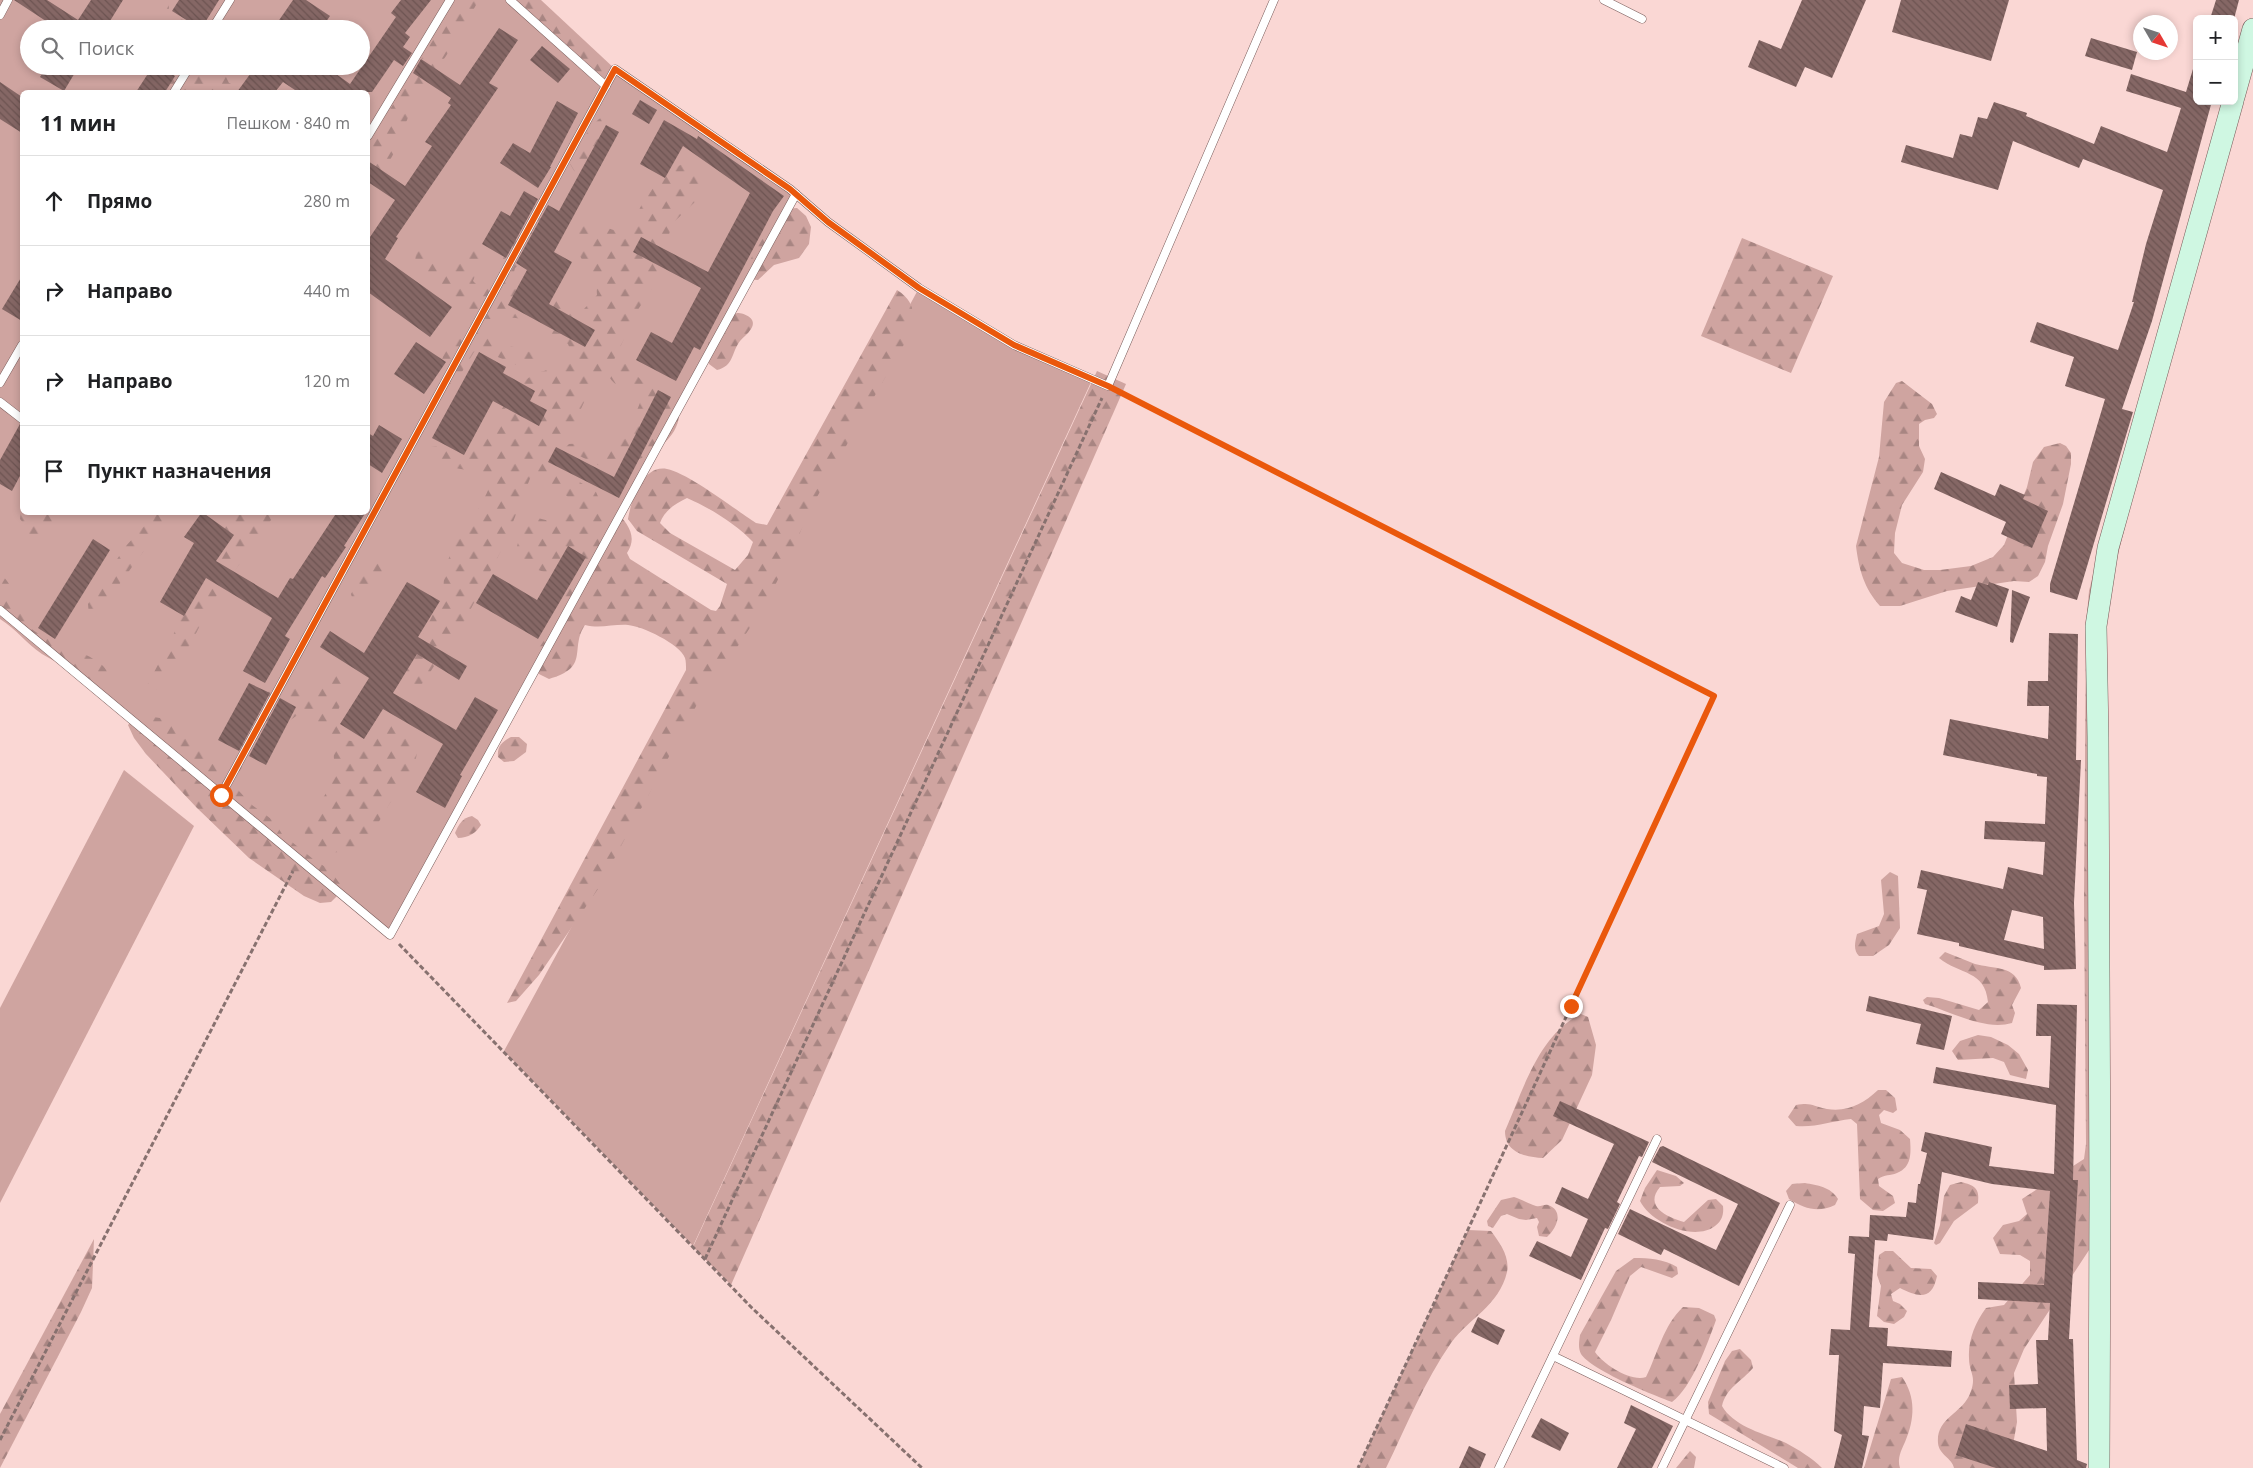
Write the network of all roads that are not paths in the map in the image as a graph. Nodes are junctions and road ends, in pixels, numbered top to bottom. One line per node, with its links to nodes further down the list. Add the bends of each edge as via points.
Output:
1 (8, 0): 7 (lane)
2 (230, 0): 9 (lane)
3 (450, 0): 16 (lane)
4 (510, 0): 13 (lane)
5 (1274, 0): 17 (lane, via 1108,386 1014,345 919,288 828,222)
6 (1604, 0): 8 (lane)
7 (0, 15)
8 (1642, 19)
9 (218, 20)
10 (2253, 29): 12 (main road)
11 (184, 75): 14 (lane)
12 (2238, 83)
13 (606, 86): 17 (lane, via 615,69); 23 (lane)
14 (175, 90)
15 (2232, 105): 31 (main road, via 2108,548 2096,626)
16 (370, 133)
17 (796, 194): 23 (lane, via 390,934)
18 (20, 348): 19 (lane)
19 (0, 383)
20 (0, 402): 21 (lane)
21 (20, 418)
22 (0, 610): 23 (lane)
23 (221, 795)
24 (1657, 1139): 26 (lane)
25 (1790, 1205): 27 (lane)
26 (1553, 1356): 27 (lane); 28 (lane)
27 (1685, 1420): 29 (lane); 30 (lane)
28 (1499, 1468)
29 (1662, 1468)
30 (1784, 1468)
31 (2099, 1468)

